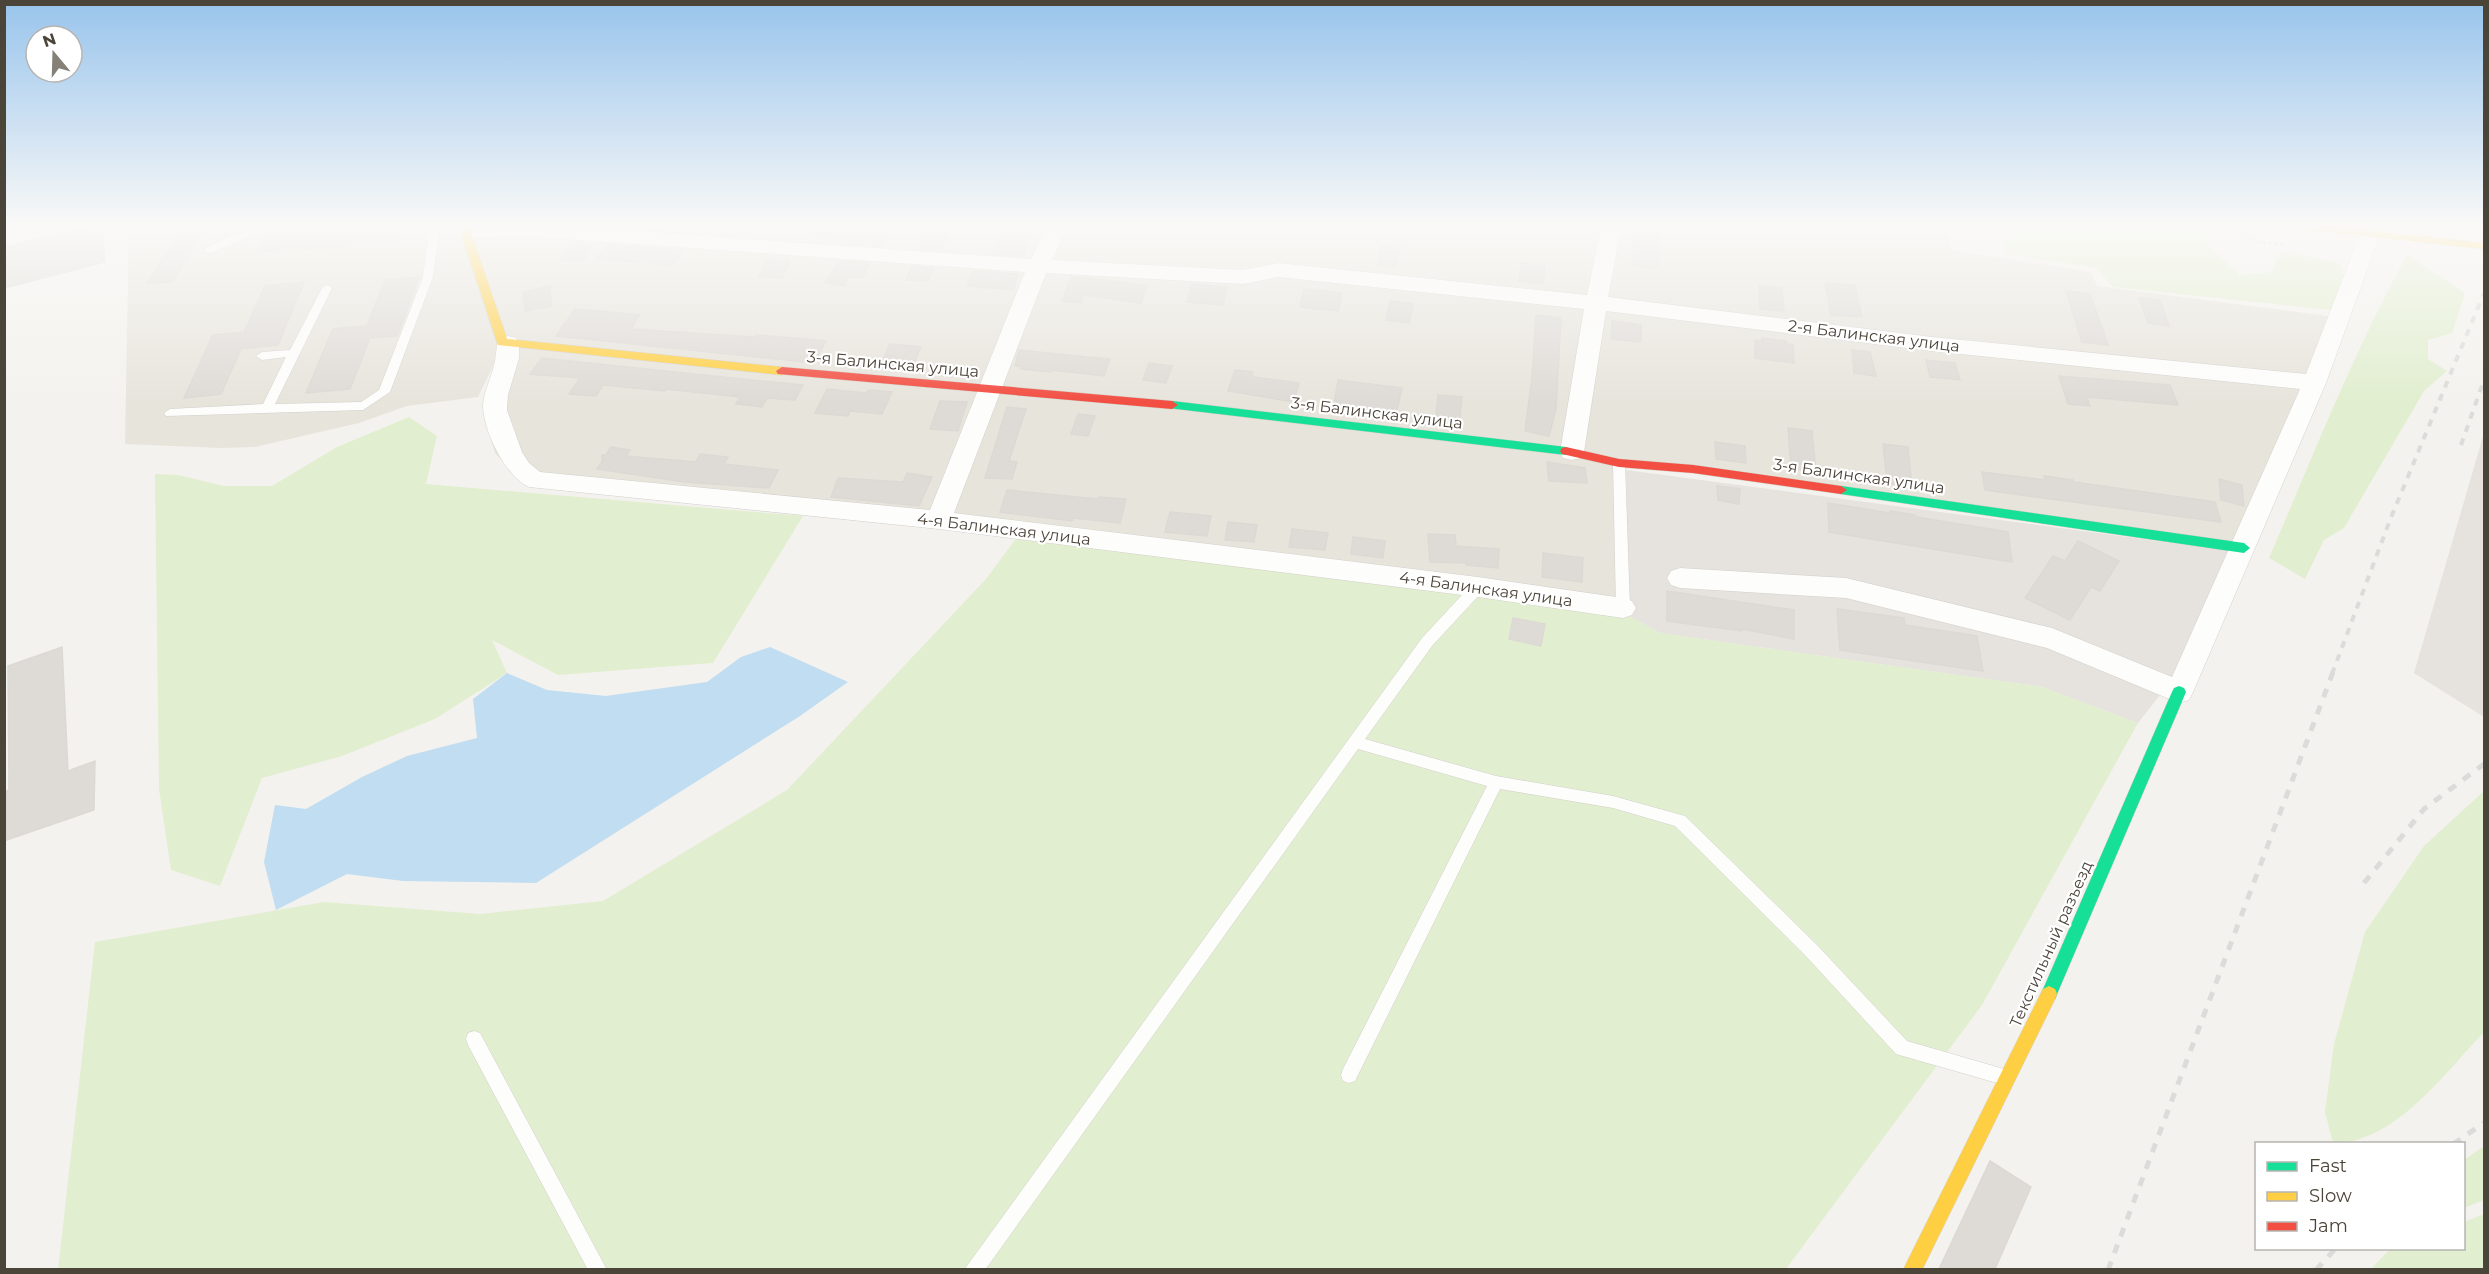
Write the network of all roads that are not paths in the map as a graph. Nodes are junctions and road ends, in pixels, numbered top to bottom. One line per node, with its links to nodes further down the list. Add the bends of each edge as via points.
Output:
1 (426, 283): 14 (lane, via 384,392 363,406)
2 (484, 283): 9 (street)
3 (1031, 283): 13 (street)
4 (1408, 283): 8 (street, 2-я Балинская улица)
5 (1600, 283): 8 (street)
6 (2351, 283): 12 (street)
7 (327, 288): 10 (lane)
8 (1596, 303): 12 (street, 2-я Балинская улица, via 1932,344); 16 (street)
9 (505, 342): 13 (street, 3-я Балинская улица, via 742,368); 18 (street, 4-я Балинская улица, via 509,352 495,404 515,461 527,476 538,481)
10 (294, 353): 11 (lane); 14 (lane)
11 (262, 356)
12 (2314, 383): 19 (street)
13 (991, 389): 16 (street, 3-я Балинская улица, via 1161,404); 18 (street)
14 (267, 408): 15 (lane)
15 (170, 413)
16 (1572, 452): 17 (street, 3-я Балинская улица)
17 (1619, 464): 19 (street, 3-я Балинская улица, via 1693,469); 22 (lane)
18 (939, 520): 21 (street, 4-я Балинская улица)
19 (2244, 548): 23 (street)
20 (1680, 578): 23 (street, via 1846,588 2052,639)
21 (1478, 587): 22 (street, 4-я Балинская улица); 24 (lane, via 1427,642)
22 (1623, 608)
23 (2179, 692): 28 (street, Текстильный разъезд, via 2044,1006)
24 (1356, 742): 25 (lane); 30 (lane)
25 (1496, 782): 27 (lane); 28 (lane, via 1613,802 1680,821 1902,1048)
26 (474, 1039): 29 (lane)
27 (1349, 1075)
28 (2006, 1077): 31 (street, Текстильный разъезд)
29 (598, 1269)
30 (973, 1269)
31 (1912, 1269)

